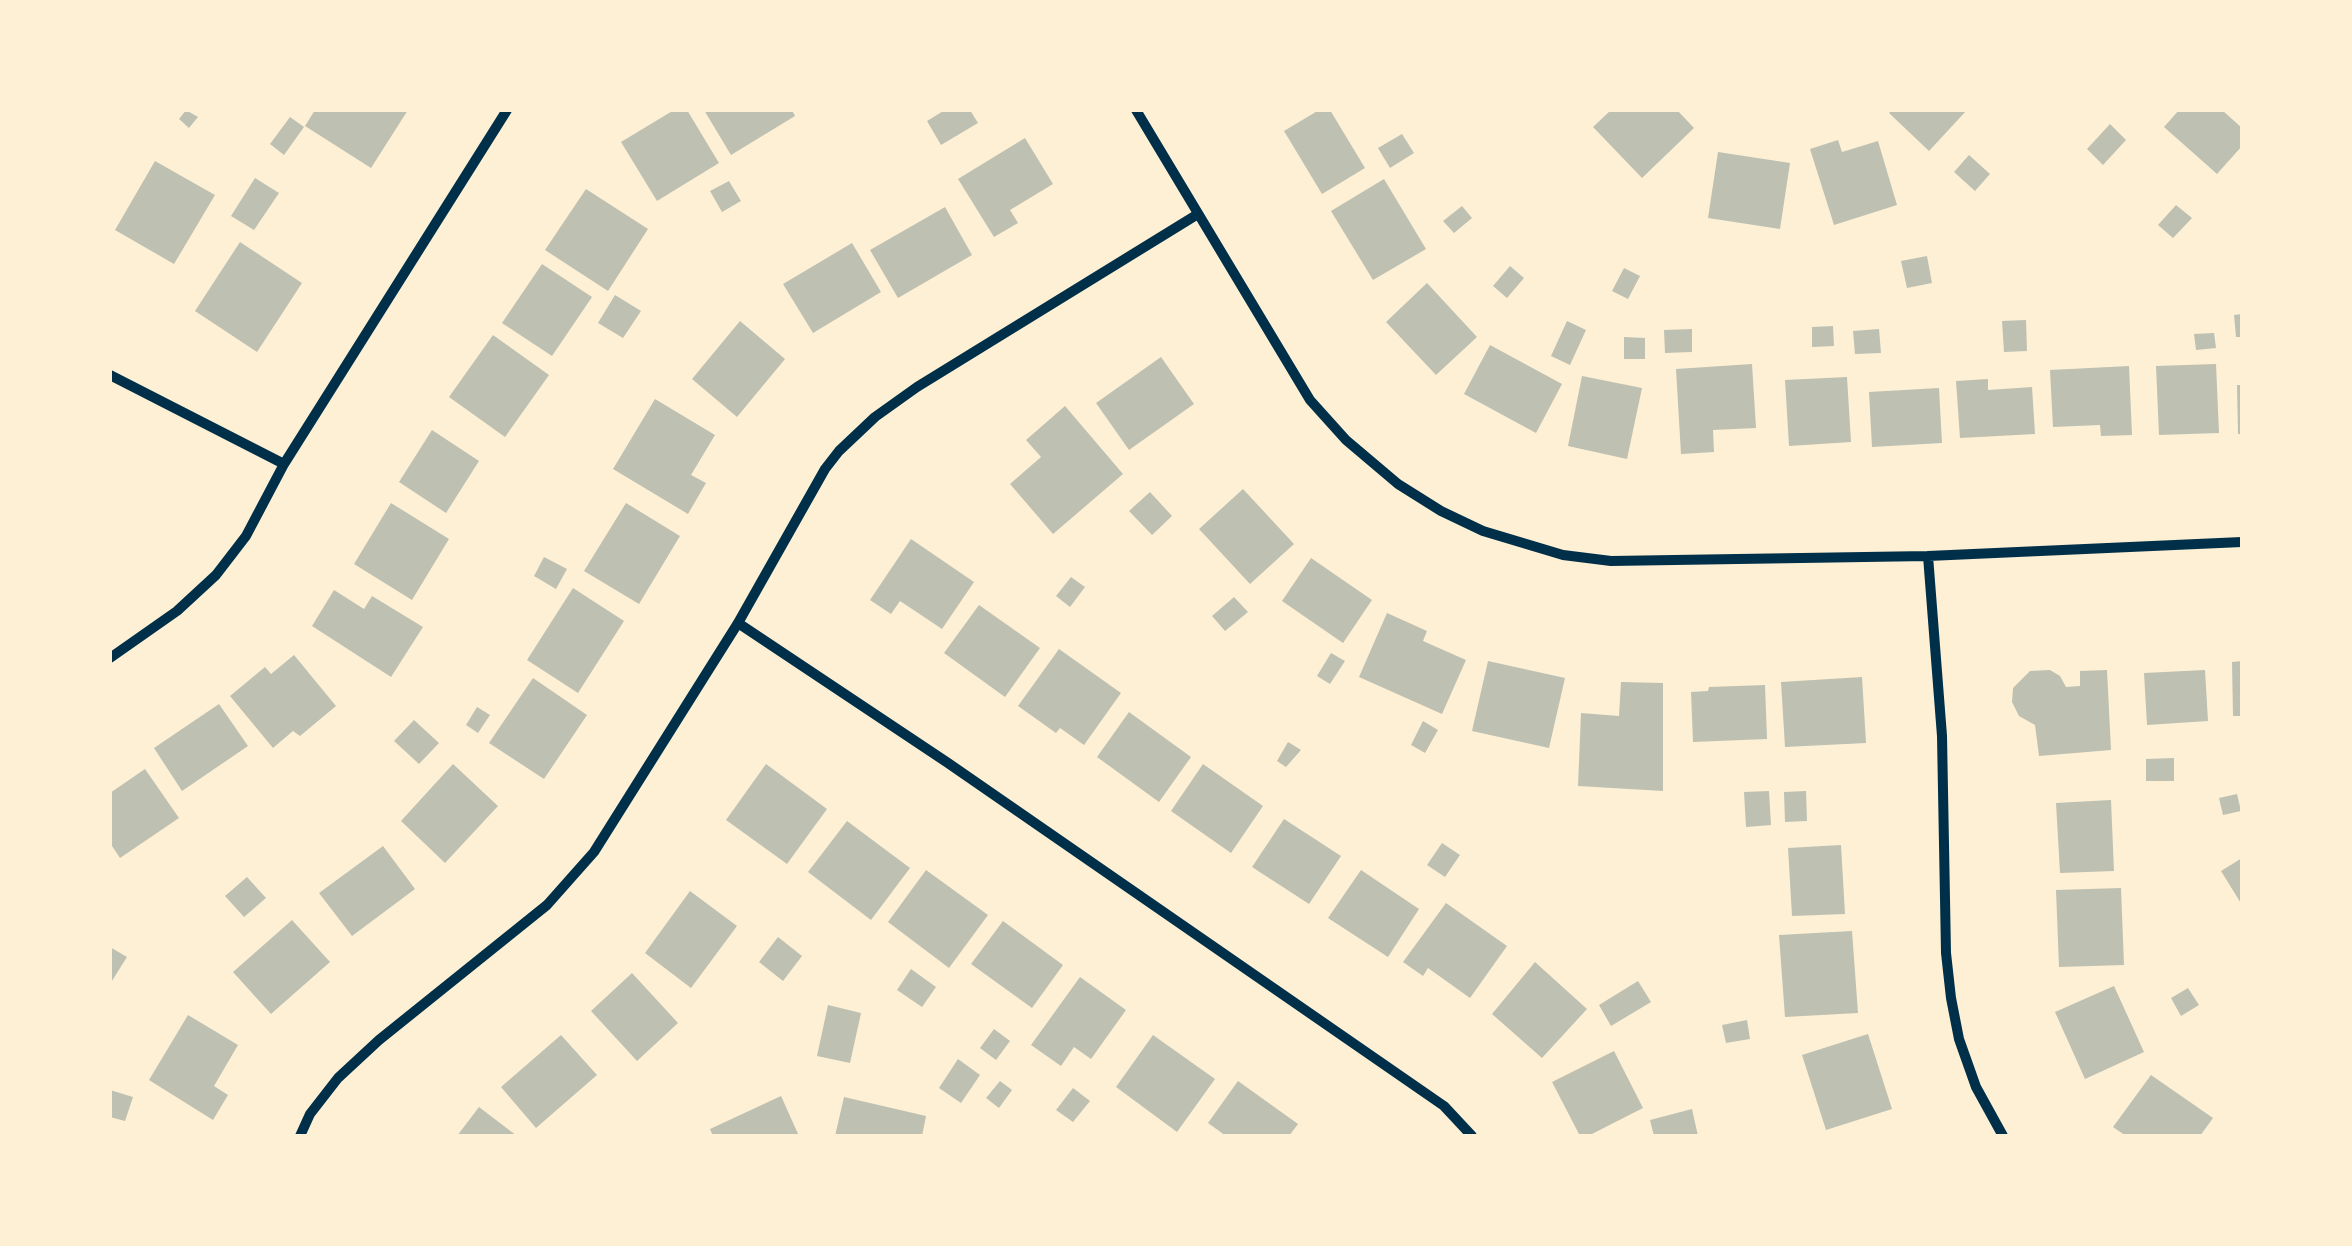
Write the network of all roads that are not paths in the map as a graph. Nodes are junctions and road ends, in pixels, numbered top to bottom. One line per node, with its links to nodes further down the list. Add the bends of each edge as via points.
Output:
1 (507, 110): 5 (street)
2 (1136, 110): 3 (street)
3 (1198, 214): 7 (street, via 1334,429 1398,484 1456,518 1540,550 1611,561); 8 (street, via 917,387 858,432 825,469)
4 (110, 375): 5 (street)
5 (284, 464): 9 (street, via 246,536 216,575 177,612)
6 (2242, 542): 7 (street)
7 (1928, 556): 12 (street, via 1951,998 1976,1087)
8 (738, 624): 10 (street, via 594,852 548,905 338,1078); 11 (street, via 1444,1106)
9 (110, 658)
10 (300, 1136)
11 (1472, 1136)
12 (2003, 1136)

